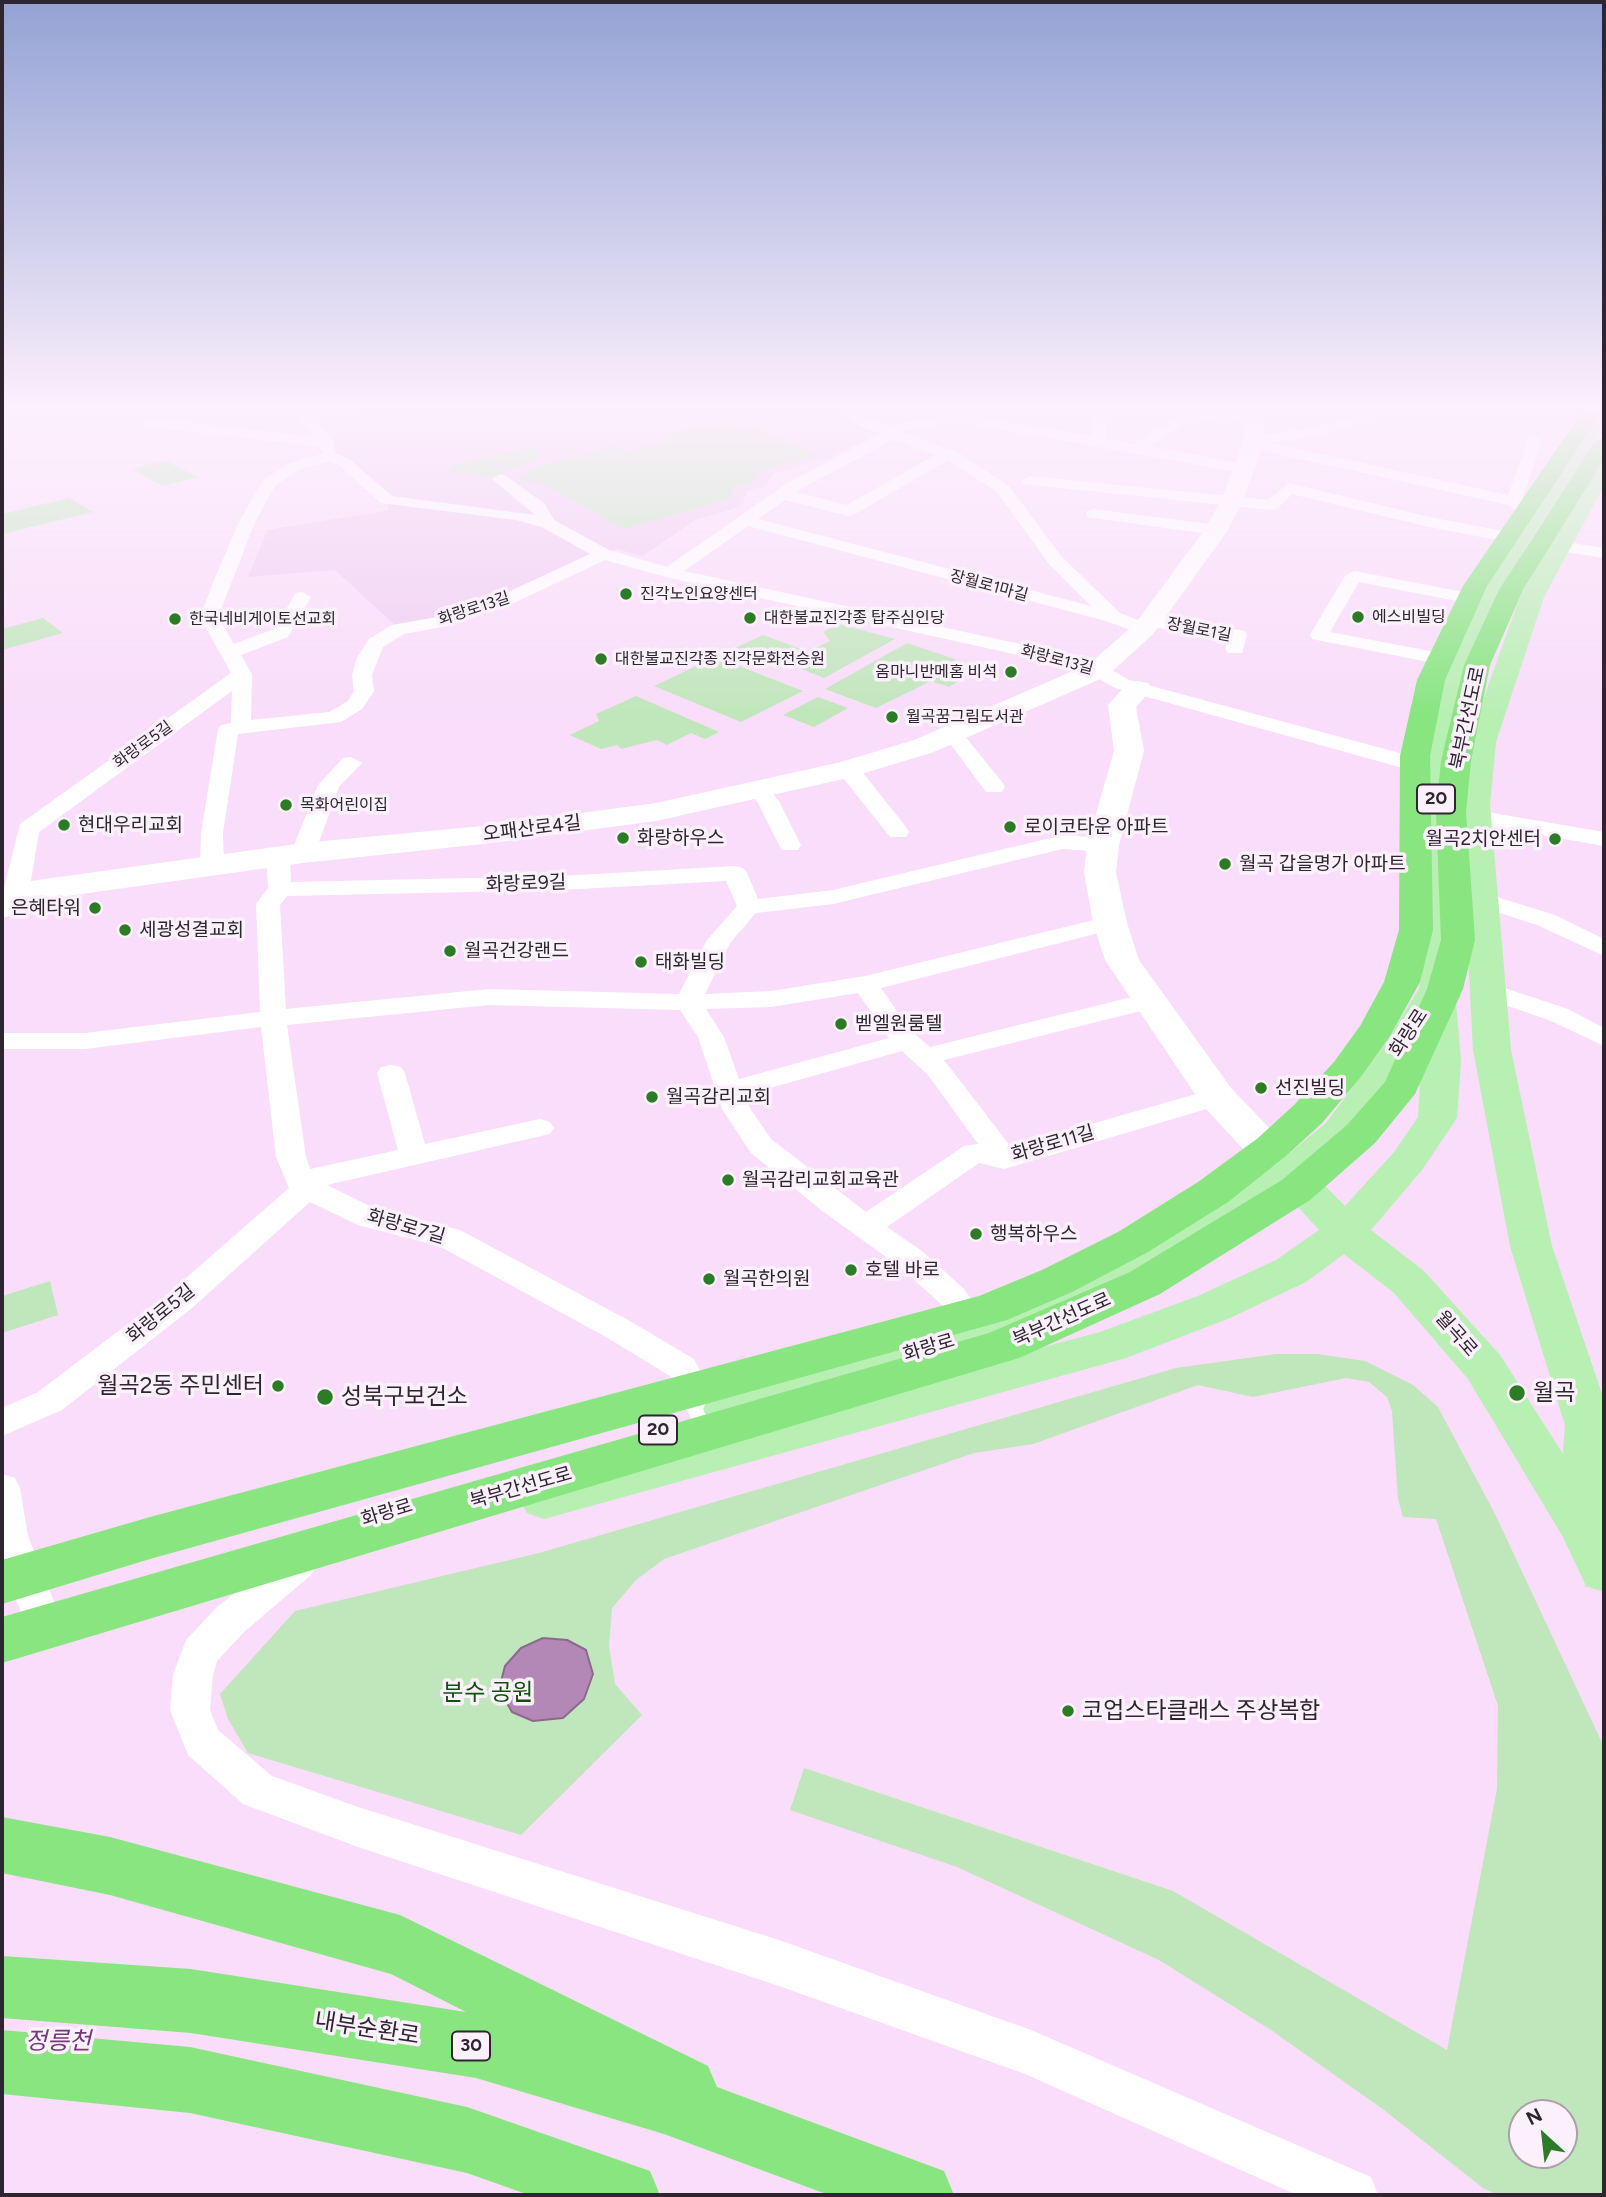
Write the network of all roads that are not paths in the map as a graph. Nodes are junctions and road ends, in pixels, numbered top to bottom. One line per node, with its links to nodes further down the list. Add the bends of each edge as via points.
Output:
1 (253, 512): 29 (street, via 209,617)
2 (486, 512): 16 (street, 화랑로13길)
3 (539, 512): 16 (street)
4 (756, 512): 18 (street)
5 (1019, 512): 26 (street, 장월로1마길, via 1055,560)
6 (1226, 512): 19 (street, 장월로1길)
7 (1386, 512): 17 (street, via 1429,522)
8 (1509, 512): 17 (street)
9 (1527, 512): 17 (highway)
10 (1527, 512): 17 (street)
11 (1531, 512): 17 (main road, 화랑로 / 20)
12 (1540, 512): 86 (highway, 북부간선도로, via 1475,586 1431,680 1415,756 1416,930 1402,982 1377,1028 1308,1114 1213,1192 1133,1242 991,1309)
13 (1558, 512): 88 (highway, 북부간선도로, via 1511,590 1477,666 1451,812 1458,940 1445,989 1402,1086 1360,1134 1296,1190 1145,1283 1003,1346)
14 (1572, 512): 20 (main road, 화랑로 / 20)
15 (1093, 514): 19 (street)
16 (543, 515): 22 (street, 화랑로13길)
17 (1526, 516): 25 (main road, 화랑로 / 20)
18 (744, 520): 23 (street); 26 (street, 장월로1마길)
19 (1216, 530): 27 (street, 장월로1길)
20 (1559, 546): 21 (street); 36 (main road, 화랑로 / 20, via 1532,597)
21 (1604, 553)
22 (603, 554): 23 (street, 화랑로13길); 34 (street, 화랑로13길, via 499,603 440,622 399,629 376,643 362,675 363,691 355,705 334,718)
23 (670, 573): 31 (street, 화랑로13길)
24 (302, 597): 29 (street, via 281,633)
25 (1483, 601): 30 (main road, 화랑로 / 20); 30 (street, via 1354,576 1319,635)
26 (1113, 617): 27 (street, 장월로1마길)
27 (1147, 625): 28 (street, 장월로1길, via 1238,635); 31 (street, 장월로1길)
28 (1235, 649)
29 (231, 652): 32 (street)
30 (1459, 662): 37 (main road, 화랑로 / 20)
31 (1098, 670): 33 (street, 화랑로13길); 35 (street, 오패산로4길)
32 (242, 674): 34 (street); 45 (street, 화랑로5길)
33 (1138, 688): 37 (street, 화랑로13길); 49 (street, via 1122,705 1129,751)
34 (241, 727): 51 (street, via 228,729 212,833)
35 (953, 734): 39 (street, 오패산로4길); 40 (street)
36 (1482, 743): 37 (street, via 1463,754); 43 (main road, 화랑로 / 20)
37 (1441, 757): 42 (main road, 화랑로 / 20)
38 (351, 763): 50 (street, via 330,785)
39 (848, 769): 41 (street, 오패산로4길); 46 (street)
40 (994, 787)
41 (758, 790): 48 (street); 50 (street, 오패산로4길, via 656,813)
42 (1436, 800): 43 (street, via 1458,788); 59 (main road, 화랑로 / 20, via 1441,957)
43 (1475, 810): 47 (street); 54 (main road, 화랑로 / 20)
44 (2, 822): 45 (street)
45 (27, 829): 53 (street)
46 (898, 832)
47 (1604, 839)
48 (790, 845)
49 (1103, 845): 55 (street, via 1063,842 833,897); 56 (street, via 1100,872)
50 (290, 854): 51 (street, 오패산로4길); 52 (street)
51 (212, 866): 53 (street, 오패산로4길)
52 (279, 889): 55 (street, 화랑로9길, via 561,883 735,873); 63 (street, via 268,904)
53 (6, 900)
54 (1480, 900): 57 (street, via 1527,913); 60 (main road, 화랑로 / 20)
55 (749, 907): 62 (street, via 719,940)
56 (1110, 923): 58 (street); 61 (street, via 1122,960)
57 (1604, 949)
58 (865, 985): 62 (street, via 771,999); 66 (street)
59 (1437, 989): 73 (main road, 화랑로 / 20, via 1340,1132); 76 (main road, via 1443,1061 1437,1118 1408,1161)
60 (1486, 990): 64 (street, via 1559,1014); 77 (main road, 화랑로 / 20, via 1492,1050)
61 (1149, 1000): 66 (street); 69 (street)
62 (688, 1002): 63 (street, via 489,997); 68 (street, via 710,1037)
63 (273, 1018): 65 (street, via 85,1041); 74 (street, via 291,1157)
64 (1604, 1038)
65 (2, 1041)
66 (916, 1049): 68 (street); 72 (street, via 938,1069)
67 (391, 1073): 71 (street)
68 (730, 1090): 75 (street, via 736,1110 761,1146)
69 (1217, 1097): 72 (street, 화랑로11길); 73 (street)
70 (540, 1128): 71 (street)
71 (414, 1157): 74 (street)
72 (1004, 1159): 75 (street, 화랑로11길, via 974,1153)
73 (1290, 1174): 76 (main road, 월곡로); 78 (main road, 화랑로 / 20, via 1136,1266 1067,1300)
74 (304, 1184): 79 (street, 화랑로7길, via 369,1219 449,1238 618,1329 682,1368); 80 (street, 화랑로5길, via 181,1300 61,1392)
75 (866, 1227): 78 (street, via 953,1297)
76 (1345, 1232): 83 (main road, 월곡로, via 1409,1282 1484,1367); 84 (main road, via 1291,1271 1214,1307 1110,1346)
77 (1531, 1246): 81 (main road, 월곡로)
78 (979, 1333): 79 (main road, 화랑로 / 20)
79 (706, 1415): 87 (main road, 화랑로 / 20)
80 (2, 1423)
81 (1597, 1425): 83 (main road, 월곡로)
82 (2, 1488): 87 (street)
83 (1583, 1527): 85 (main road, 월곡로)
84 (298, 1564): 89 (main road); 96 (street, via 230,1620 200,1652 193,1675 190,1710 202,1742 258,1790 358,1827 779,1963 1031,2053)
85 (1604, 1571)
86 (2, 1582)
87 (22, 1625)
88 (2, 1640)
89 (2, 1653)
90 (2, 1845): 93 (highway, via 110,1866 400,1946)
91 (2, 1987): 93 (highway, 내부순환로 / 30, via 191,2001 476,2046 664,2101)
92 (2, 2062): 94 (highway, via 190,2080 467,2140)
93 (815, 2154): 95 (highway, 내부순환로 / 30)
94 (626, 2195)
95 (920, 2195)
96 (1353, 2195)

